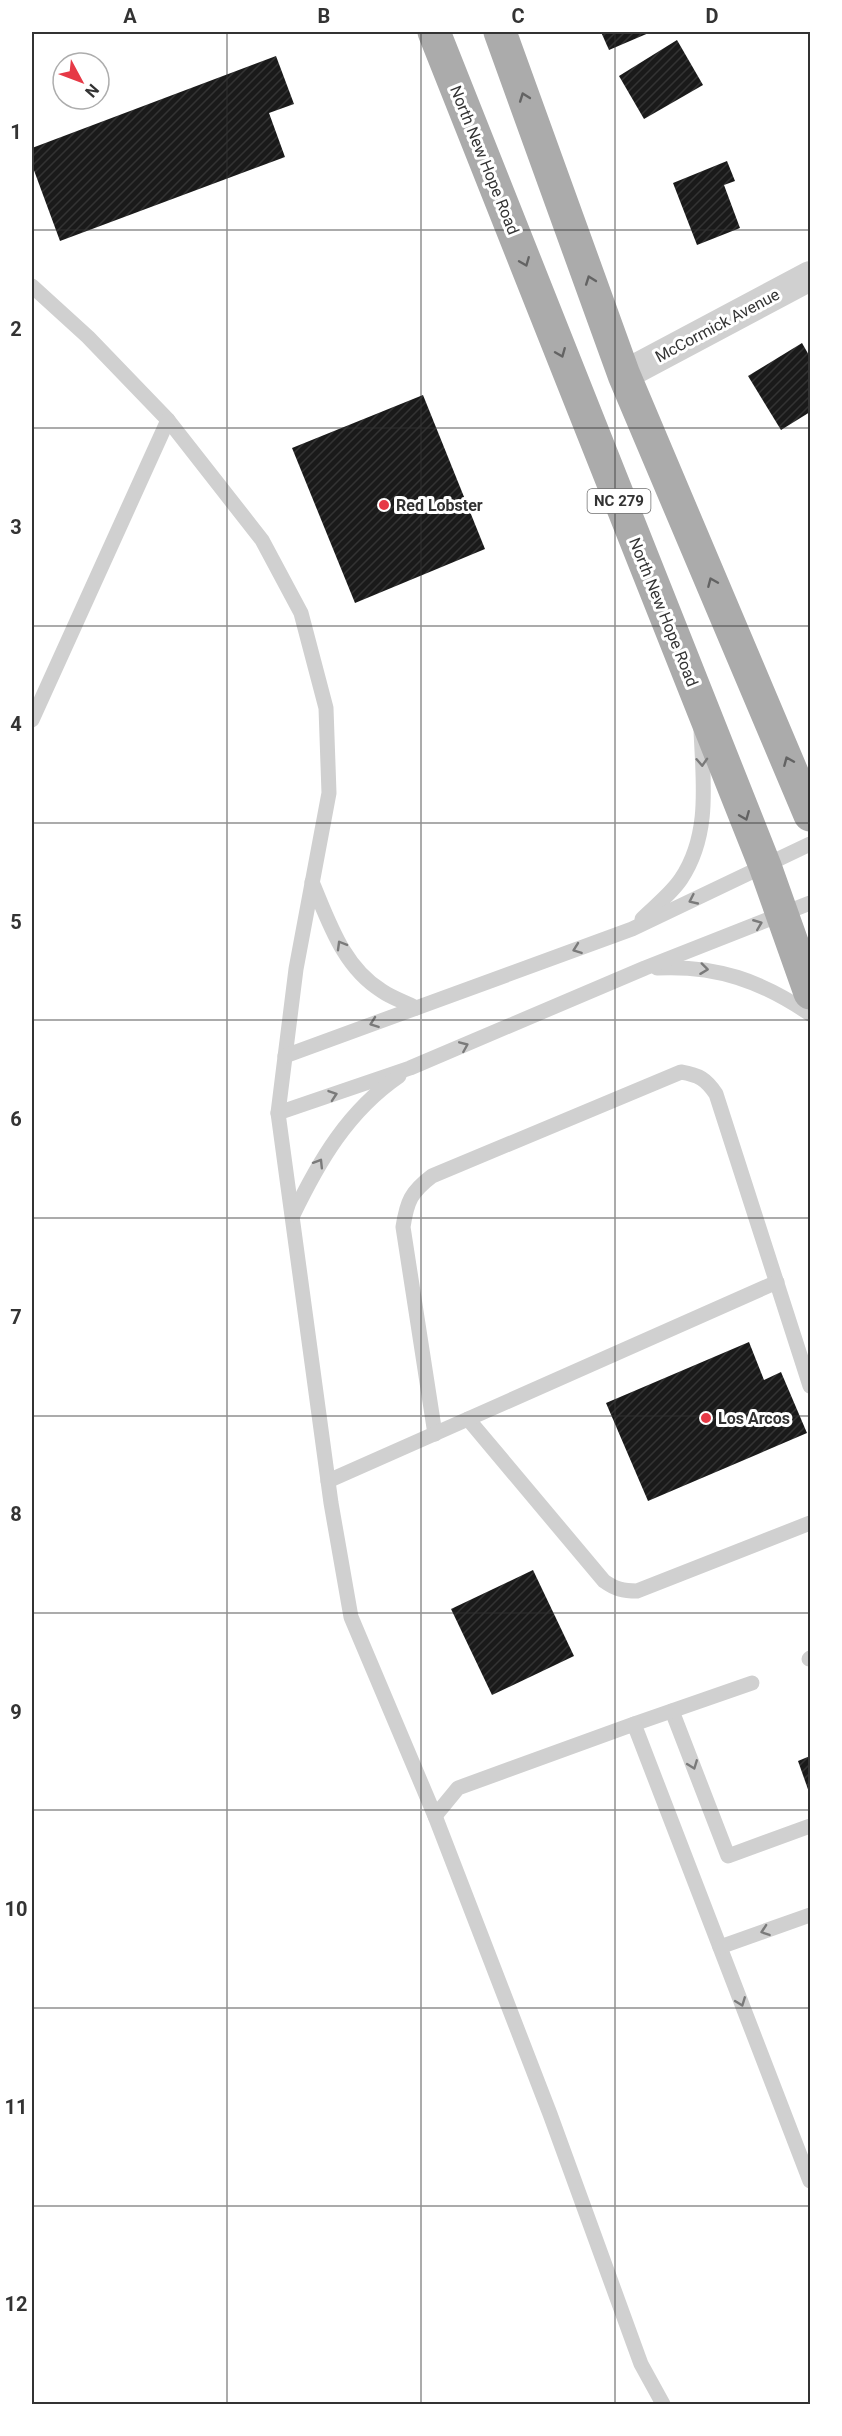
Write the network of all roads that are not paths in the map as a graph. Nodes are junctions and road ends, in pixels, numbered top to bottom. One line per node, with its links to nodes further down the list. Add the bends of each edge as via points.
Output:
1 (434, 32): 7 (main road, North New Hope Road / NC 279, one-way to 7)
2 (500, 32): 5 (main road, one-way to 2)
3 (810, 276): 5 (street, McCormick Avenue)
4 (32, 286): 6 (lane)
5 (624, 375): 9 (main road, one-way to 5)
6 (168, 420): 8 (lane); 12 (lane, via 262,540 301,613 326,708 327,728 329,793)
7 (699, 703): 11 (main road, North New Hope Road / NC 279, one-way to 11); 14 (lane, one-way to 14, via 704,810 698,846 681,880)
8 (32, 720)
9 (810, 815)
10 (810, 844): 11 (lane)
11 (765, 866): 13 (main road, North New Hope Road / NC 279); 14 (lane, one-way to 14)
12 (312, 882): 17 (lane, one-way to 12, via 382,992 362,976 334,935); 19 (lane)
13 (796, 908): 15 (lane, one-way to 13); 16 (main road, North New Hope Road / NC 279)
14 (632, 929): 17 (lane, one-way to 17)
15 (645, 968): 18 (lane, one-way to 18, via 714,970 754,982); 20 (lane, one-way to 15)
16 (810, 993)
17 (416, 1008): 19 (lane, one-way to 19)
18 (810, 1014)
19 (285, 1056): 21 (lane)
20 (411, 1068): 21 (lane, one-way to 20); 22 (lane, one-way to 20, via 336,1137 362,1107)
21 (278, 1113): 22 (lane)
22 (293, 1215): 27 (lane)
23 (777, 1282): 24 (lane); 25 (lane); 26 (lane, via 716,1094 697,1075 681,1072 432,1176 406,1204 403,1227)
24 (810, 1386)
25 (468, 1419): 26 (lane); 28 (lane, via 614,1588 637,1591)
26 (435, 1434): 27 (lane)
27 (328, 1481): 32 (lane, via 351,1617)
28 (810, 1523)
29 (752, 1683): 30 (lane)
30 (672, 1711): 31 (lane); 33 (lane, one-way to 33, via 728,1856)
31 (634, 1724): 32 (lane, via 458,1788); 35 (lane)
32 (435, 1816): 38 (lane, via 641,2364)
33 (810, 1826)
34 (810, 1915): 35 (lane, one-way to 35)
35 (720, 1947): 36 (lane, one-way to 36)
36 (807, 2163): 37 (lane)
37 (810, 2181)
38 (663, 2404)

